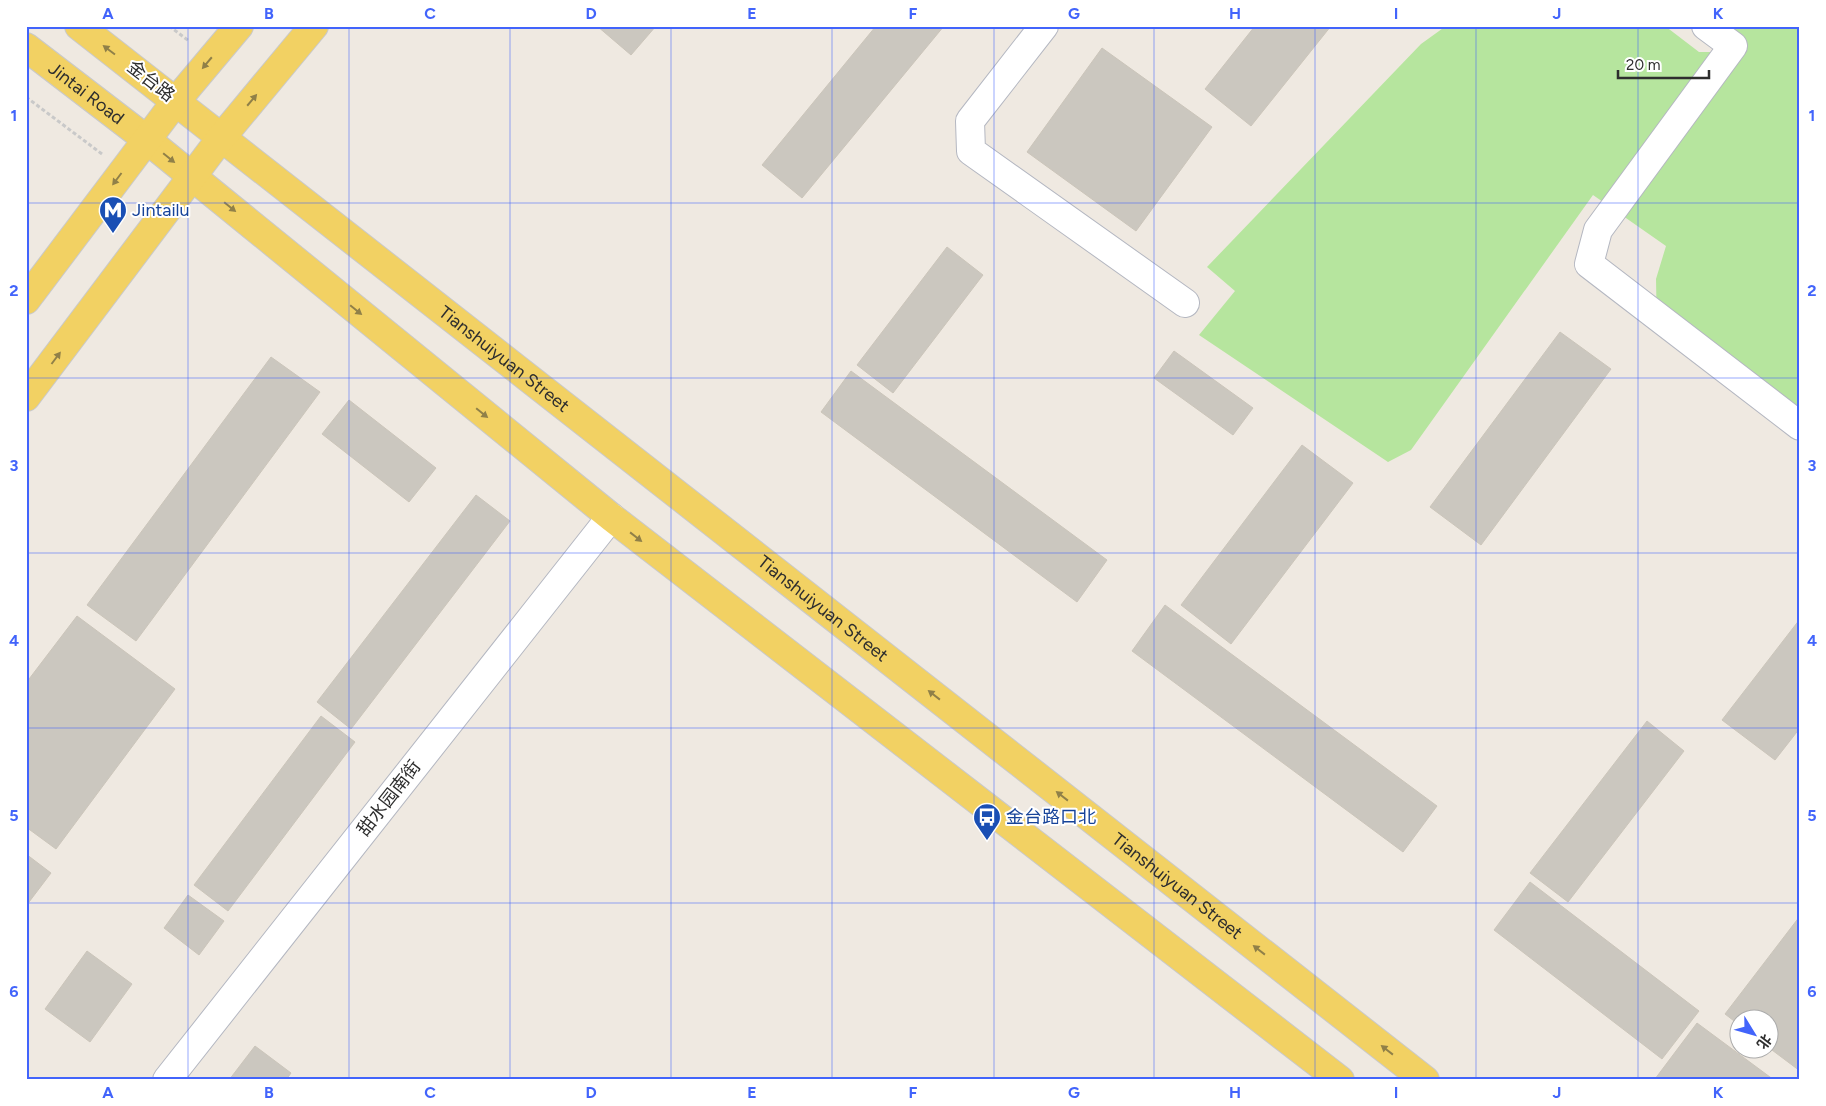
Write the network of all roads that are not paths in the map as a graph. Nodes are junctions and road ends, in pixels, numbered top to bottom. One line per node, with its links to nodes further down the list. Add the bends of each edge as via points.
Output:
1 (79, 26): 7 (main road, 金台路, one-way to 1)
2 (238, 26): 7 (main road, one-way to 7)
3 (314, 26): 8 (main road, one-way to 3)
4 (1044, 26): 12 (street, via 970,122 971,151)
5 (1706, 26): 14 (street, via 1733,46 1598,230 1589,264)
6 (30, 50): 9 (main road, Jintai Road)
7 (176, 100): 8 (main road, 金台路); 9 (main road)
8 (221, 138): 10 (main road); 18 (main road, Tianshuiyuan Street, one-way to 8)
9 (146, 139): 10 (main road, Jintai Road, one-way to 10); 11 (main road, one-way to 11)
10 (192, 177): 13 (main road, one-way to 10); 15 (main road, one-way to 15)
11 (26, 300)
12 (1185, 303)
13 (26, 397)
14 (1800, 426)
15 (610, 517): 16 (street, 甜水园南街); 17 (main road, one-way to 17)
16 (167, 1080)
17 (1340, 1080)
18 (1425, 1080)

